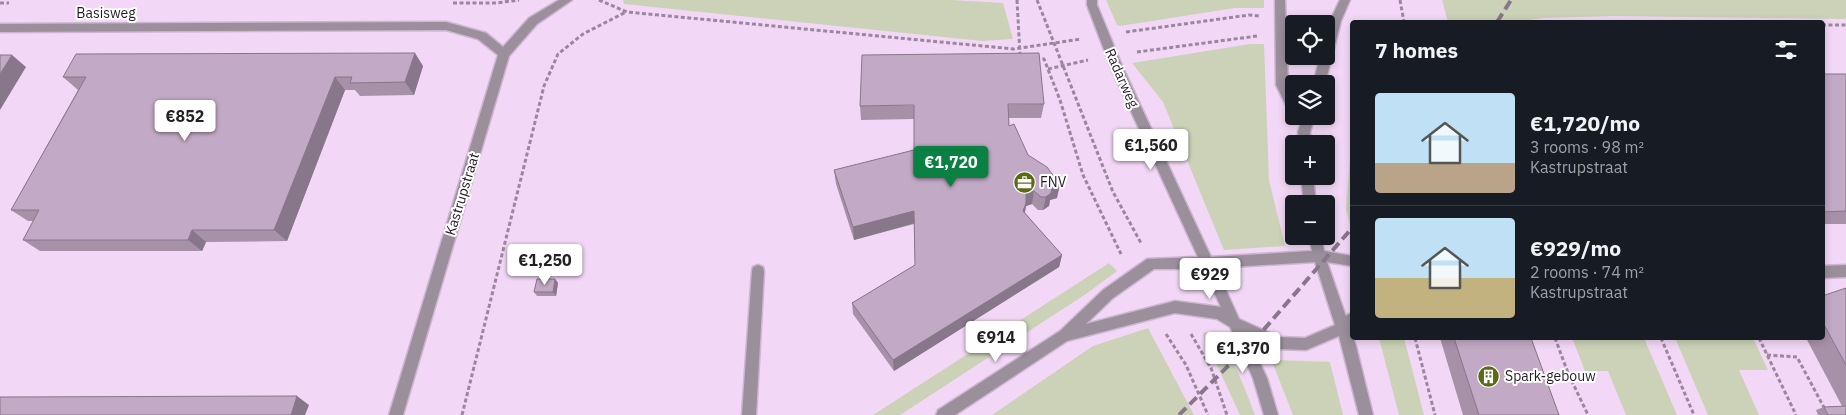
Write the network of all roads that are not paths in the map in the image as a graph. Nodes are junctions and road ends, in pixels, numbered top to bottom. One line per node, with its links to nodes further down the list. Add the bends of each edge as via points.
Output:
1 (567, 0): 6 (street, Kastrupstraat, via 533,21)
2 (1092, 0): 12 (street, Radarweg, via 1112,56)
3 (1280, 0): 8 (street, via 1282,85)
4 (1345, 0): 7 (street, via 1335,21)
5 (0, 28): 6 (street, Basisweg, via 446,26 482,36)
6 (504, 54): 20 (street, Kastrupstraat)
7 (1321, 75)
8 (1285, 91)
9 (1317, 245): 10 (street)
10 (1319, 256): 11 (street); 12 (street); 17 (street)
11 (1350, 260)
12 (1209, 264): 16 (street, Radarweg); 18 (street, via 1152,263 1108,294)
13 (758, 271): 21 (street)
14 (1846, 271): 15 (street)
15 (1825, 272)
16 (1236, 324): 17 (street, via 1278,343 1306,344); 18 (street, via 1220,313 1175,307); 23 (street, Radarweg, via 1260,378)
17 (1348, 324)
18 (1065, 335): 22 (street)
19 (1351, 340): 24 (street)
20 (396, 415)
21 (749, 415)
22 (943, 415)
23 (1271, 415)
24 (1366, 415)

